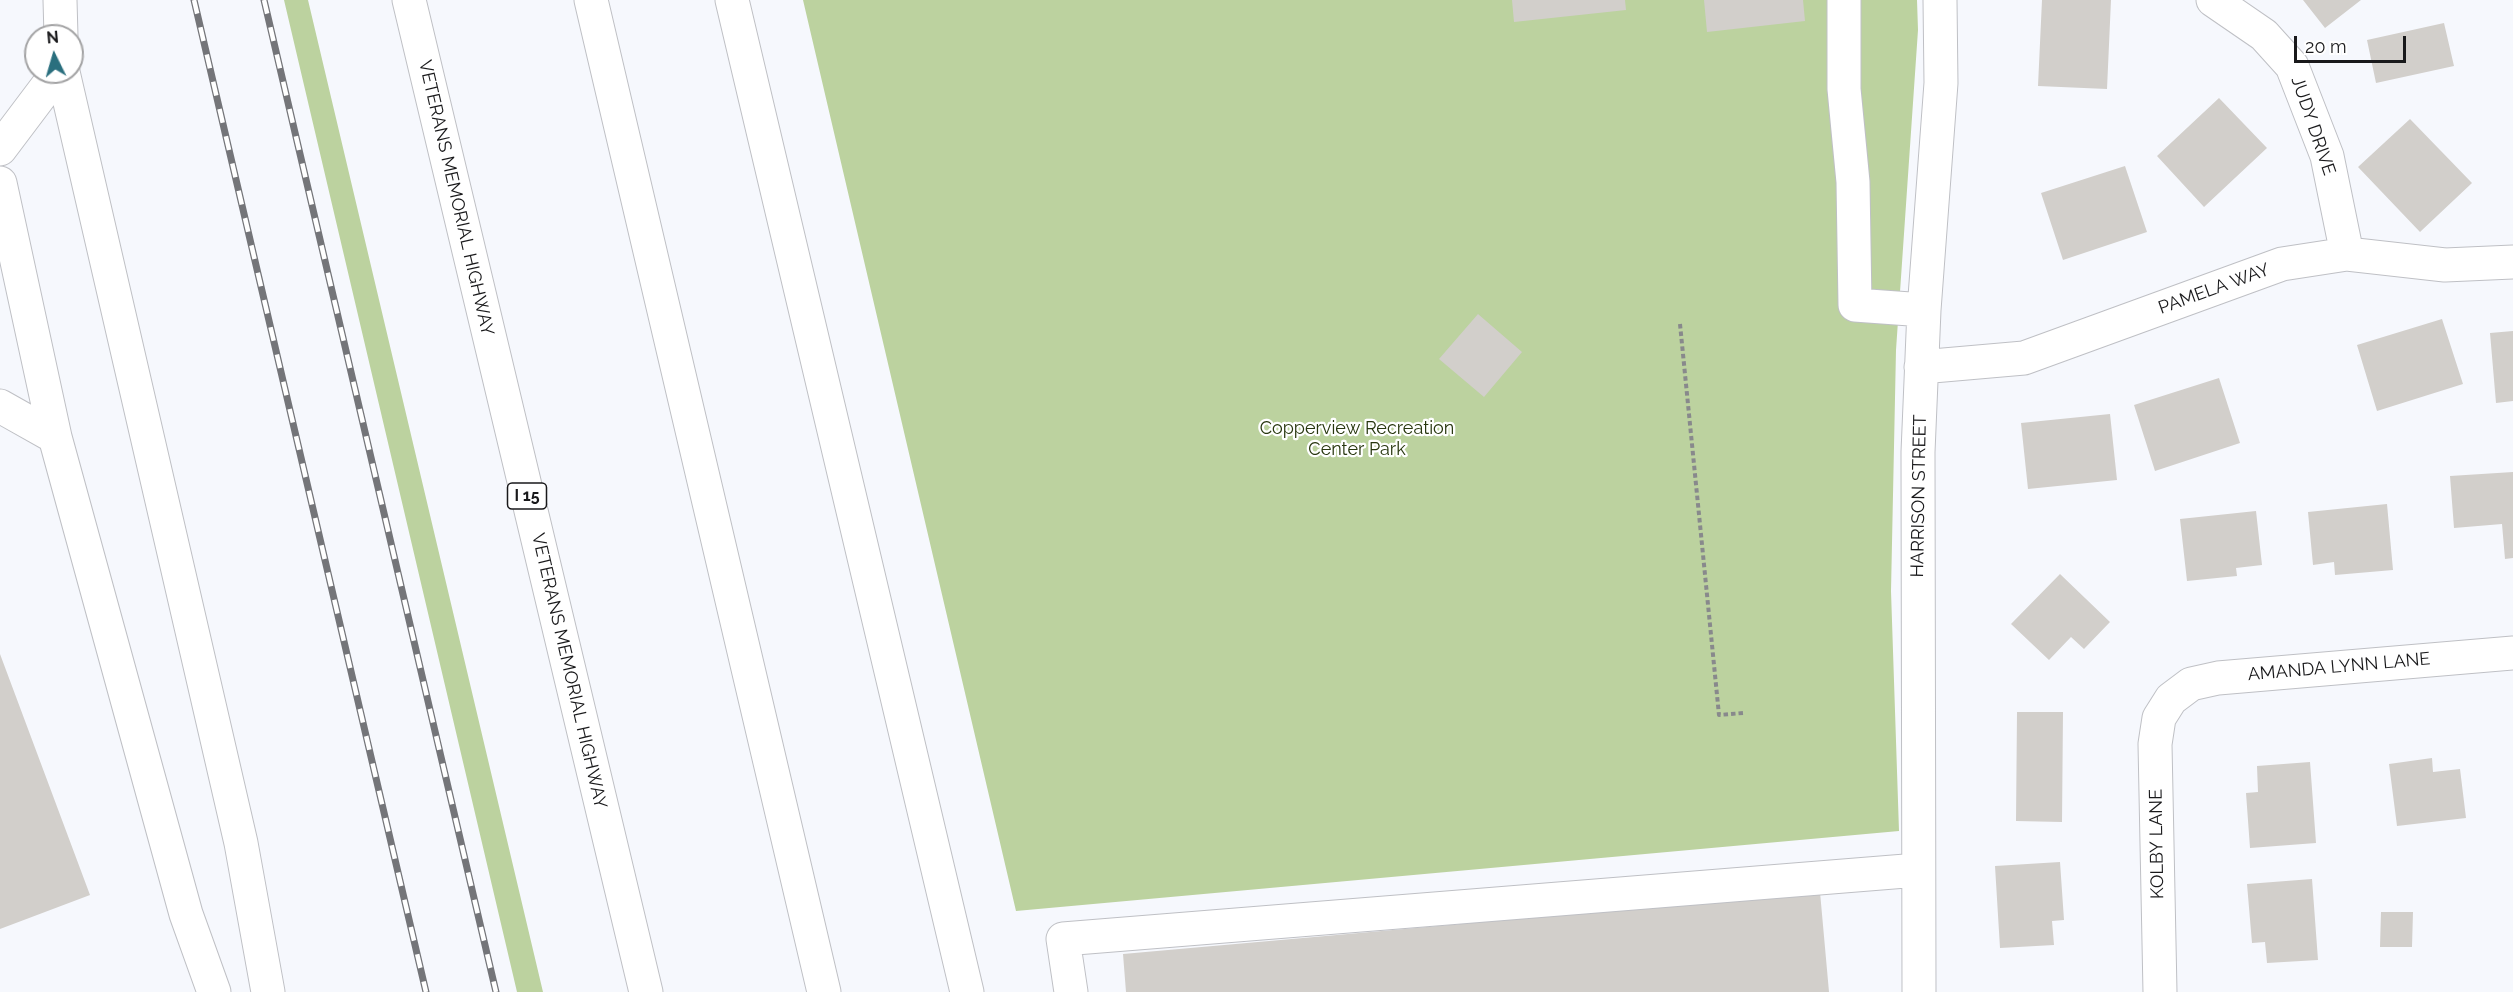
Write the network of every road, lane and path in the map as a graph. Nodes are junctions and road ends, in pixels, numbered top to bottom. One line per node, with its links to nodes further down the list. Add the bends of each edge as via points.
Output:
1 (60, 0): 8 (main road)
2 (409, 0): 26 (main road, VETERANS MEMORIAL HIGHWAY / I 15)
3 (591, 0): 27 (main road)
4 (732, 0): 28 (main road)
5 (1844, 0): 15 (main road, via 1844,89 1853,182 1855,305)
6 (1940, 0): 15 (main road, HARRISON STREET, via 1941,83)
7 (2213, 0): 13 (main road, JUDY DRIVE, via 2264,35 2292,66 2327,156)
8 (61, 24)
9 (51, 84): 11 (main road)
10 (63, 84): 25 (main road, via 241,843)
11 (0, 149)
12 (0, 183): 19 (main road)
13 (2347, 254): 14 (main road, PAMELA WAY, via 2445,264); 17 (main road, PAMELA WAY, via 2282,264 2024,358)
14 (2513, 262)
15 (1924, 310): 17 (main road, HARRISON STREET)
16 (1680, 324): 22 (path, via 1719,715)
17 (1921, 367): 23 (main road, HARRISON STREET)
18 (0, 406): 19 (main road)
19 (55, 437): 24 (main road, via 186,914)
20 (2513, 653): 21 (main road, AMANDA LYNN LANE, via 2218,678 2191,684)
21 (2170, 699): 31 (main road, KOLBY LANE, via 2159,718 2155,744)
22 (1743, 713)
23 (1918, 870): 29 (main road, via 1064,939); 30 (main road, HARRISON STREET)
24 (214, 992)
25 (268, 992)
26 (646, 992)
27 (824, 992)
28 (967, 992)
29 (1071, 992)
30 (1919, 992)
31 (2160, 992)

